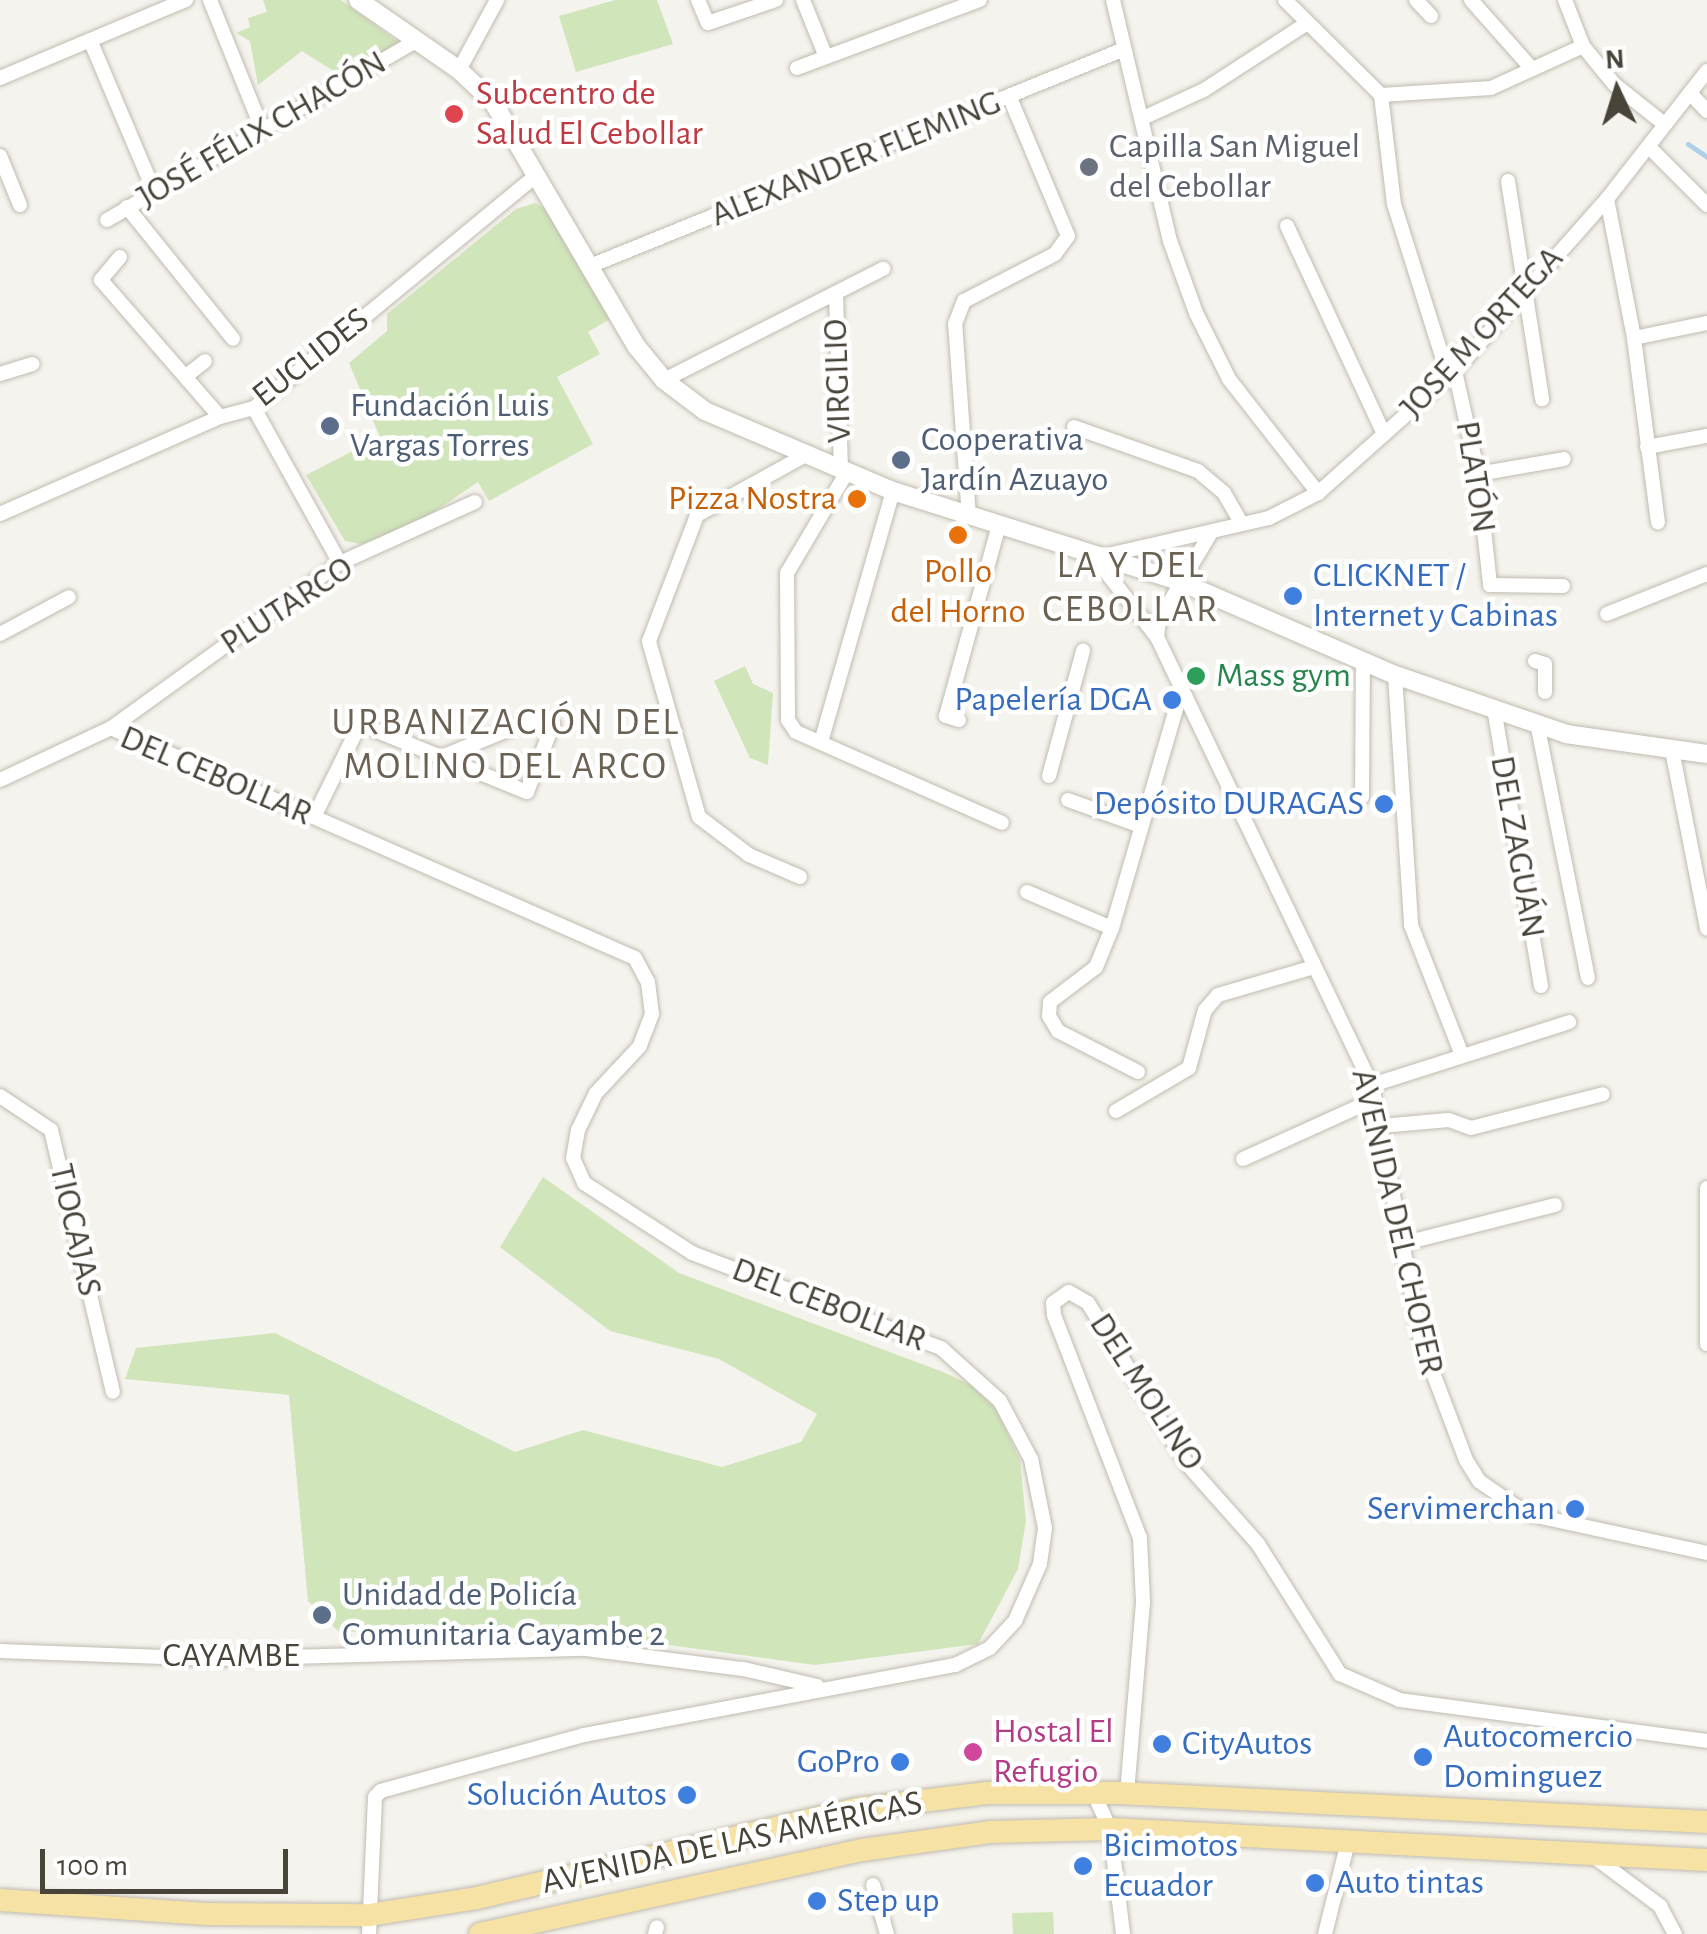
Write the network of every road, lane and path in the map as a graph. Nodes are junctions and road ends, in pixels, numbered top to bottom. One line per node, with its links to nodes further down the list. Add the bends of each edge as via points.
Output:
1 (186, 0): 16 (street)
2 (210, 0): 32 (street)
3 (358, 0): 17 (street)
4 (497, 0): 23 (street)
5 (698, 0): 6 (street, via 708,23)
6 (776, 0)
7 (804, 0): 20 (street)
8 (980, 0): 20 (street)
9 (1113, 0): 19 (street)
10 (1286, 0): 15 (street)
11 (1416, 0): 14 (street)
12 (1471, 0): 22 (street)
13 (1565, 0): 18 (street)
14 (1431, 16)
15 (1307, 23): 27 (street); 30 (street, via 1204,90)
16 (90, 40): 25 (street); 37 (street)
17 (416, 41): 23 (street); 32 (street, JOSÉ FÉLIX CHACÓN)
18 (1583, 46): 22 (street); 31 (street, via 1614,84)
19 (1122, 50): 28 (street, ALEXANDER FLEMING); 30 (street)
20 (826, 57): 21 (street)
21 (797, 68)
22 (1532, 69): 27 (street, via 1466,92)
23 (458, 70): 35 (street, via 512,127)
24 (1707, 71): 26 (street, JOSE M ORTEGA)
25 (0, 78)
26 (1690, 92): 29 (street); 31 (street, JOSE M ORTEGA)
27 (1381, 95): 54 (street, PLATÓN, via 1394,204 1442,359)
28 (1010, 98): 45 (street, ALEXANDER FLEMING); 73 (street, via 1062,211 1066,245 964,302 954,324)
29 (1707, 111)
30 (1143, 118): 70 (street, via 1170,241 1196,312 1229,379)
31 (1663, 123): 33 (street, JOSE M ORTEGA)
32 (262, 129): 37 (street, JOSÉ FÉLIX CHACÓN)
33 (1649, 146): 38 (street, JOSE M ORTEGA); 40 (street)
34 (0, 156): 39 (street)
35 (536, 175): 45 (street); 59 (street, EUCLIDES)
36 (1508, 181): 47 (street)
37 (154, 191): 41 (street, JOSÉ FÉLIX CHACÓN)
38 (1606, 199): 47 (street, JOSE M ORTEGA); 50 (street)
39 (20, 205)
40 (1707, 206)
41 (127, 207): 42 (street, JOSÉ FÉLIX CHACÓN); 51 (street)
42 (108, 220)
43 (1288, 226): 62 (street)
44 (120, 257): 56 (street, via 101,280)
45 (590, 266): 57 (street)
46 (883, 269): 48 (street)
47 (1526, 289): 54 (street, JOSE M ORTEGA); 58 (street)
48 (836, 293): 57 (street); 67 (street, VIRGILIO)
49 (1707, 323): 50 (street)
50 (1634, 338): 64 (street)
51 (233, 339)
52 (204, 361): 56 (street)
53 (32, 364): 55 (street)
54 (1456, 371): 62 (street, JOSE M ORTEGA); 68 (street, PLATÓN)
55 (0, 374)
56 (186, 376): 60 (street)
57 (664, 380): 65 (street, via 706,411)
58 (1542, 399)
59 (254, 408): 60 (street, EUCLIDES); 79 (street)
60 (220, 416): 72 (street, EUCLIDES)
61 (1074, 427): 74 (street, via 1198,471 1224,492)
62 (1384, 434): 70 (street, JOSE M ORTEGA)
63 (1707, 436): 64 (street)
64 (1647, 446): 75 (street)
65 (804, 456): 67 (street); 108 (street, via 697,515 649,641 699,817 749,855)
66 (1564, 459): 68 (street)
67 (844, 471): 69 (street); 97 (street, via 787,573 788,720)
68 (1478, 474): 82 (street, PLATÓN, via 1490,584)
69 (892, 490): 73 (street); 97 (street)
70 (1318, 493): 74 (street, JOSE M ORTEGA, via 1283,514)
71 (474, 502): 79 (street, PLUTARCO)
72 (0, 514)
73 (969, 517): 76 (street)
74 (1240, 522): 77 (street, JOSE M ORTEGA)
75 (1658, 522)
76 (998, 530): 78 (street); 94 (street, via 946,716)
77 (1210, 534): 78 (street, JOSE M ORTEGA, via 1190,533); 81 (street)
78 (1095, 558): 81 (street); 86 (street, AVENIDA DEL CHOFER)
79 (340, 564): 96 (street, PLUTARCO)
80 (1707, 574): 84 (street)
81 (1181, 582): 86 (street); 88 (street)
82 (1563, 586)
83 (68, 596): 85 (street)
84 (1607, 614)
85 (0, 634)
86 (1156, 638): 92 (street, AVENIDA DEL CHOFER)
87 (1083, 651): 101 (street)
88 (1362, 660): 90 (street); 103 (street)
89 (1534, 661): 91 (street, via 1544,664)
90 (1394, 674): 93 (street); 117 (street, via 1411,925)
91 (1545, 692)
92 (1180, 695): 107 (street); 113 (street, AVENIDA DEL CHOFER)
93 (1494, 708): 95 (street); 115 (street, DEL ZAGUÁN)
94 (959, 720)
95 (1537, 723): 98 (street, via 1566,734); 114 (street)
96 (111, 728): 102 (street, DEL CEBOLLAR); 105 (street, DEL CEBOLLAR)
97 (821, 742): 106 (street)
98 (1672, 750): 99 (street); 110 (street)
99 (1707, 754)
100 (444, 756): 100 (street, via 527,792 553,724 537,718); 105 (street, via 360,724)
101 (1049, 776)
102 (0, 780)
103 (1362, 796)
104 (1068, 800): 107 (street)
105 (314, 817): 132 (street, DEL CEBOLLAR, via 635,958 648,982 652,1014 640,1046 596,1094 578,1130 574,1158 584,1183 692,1253 941,1348 1000,1401 1020,1433 1045,1528 1029,1594 1004,1636 955,1665)
106 (1002, 822)
107 (1138, 825): 111 (street)
108 (800, 877)
109 (1027, 892): 111 (street)
110 (1704, 894): 112 (street)
111 (1112, 928): 118 (street, via 1096,967 1050,1002 1054,1028)
112 (1707, 928)
113 (1314, 966): 119 (street, AVENIDA DEL CHOFER); 122 (street, via 1218,995 1205,1010 1189,1068)
114 (1588, 978)
115 (1541, 986)
116 (1568, 1022): 117 (street)
117 (1462, 1055): 119 (street)
118 (1138, 1072)
119 (1372, 1092): 123 (street, AVENIDA DEL CHOFER); 124 (street)
120 (1603, 1094): 123 (street, via 1471,1128 1449,1120)
121 (0, 1096): 129 (street, TIOCAJAS, via 51,1130)
122 (1116, 1111)
123 (1382, 1126): 127 (street, AVENIDA DEL CHOFER)
124 (1243, 1159)
125 (1707, 1188): 128 (street)
126 (1555, 1204): 127 (street)
127 (1401, 1244): 130 (street, AVENIDA DEL CHOFER, via 1427,1364 1479,1481 1527,1514)
128 (1707, 1344)
129 (113, 1392)
130 (1707, 1552)
131 (0, 1650): 132 (street, CAYAMBE, via 217,1659 586,1649)
132 (818, 1686): 143 (street, DEL CEBOLLAR, via 790,1699 584,1735 381,1790 375,1797)
133 (1707, 1741): 135 (street, DEL MOLINO, via 1400,1700 1340,1674 1258,1544 1187,1464 1088,1303 1064,1294 1054,1315 1140,1538 1143,1602)
134 (1094, 1792): 135 (main road, AVENIDA DE LAS AMÉRICAS); 137 (street); 143 (main road, AVENIDA DE LAS AMÉRICAS, via 988,1793 857,1809)
135 (1127, 1793): 136 (main road, AVENIDA DE LAS AMÉRICAS)
136 (1707, 1822)
137 (1110, 1830): 138 (main road, AVENIDA DE LAS AMÉRICAS); 144 (main road, AVENIDA DE LAS AMÉRICAS, via 930,1838); 146 (street)
138 (1348, 1842): 139 (main road, AVENIDA DE LAS AMÉRICAS); 147 (street)
139 (1588, 1854): 140 (main road, AVENIDA DE LAS AMÉRICAS); 148 (street, via 1660,1906)
140 (1707, 1860)
141 (873, 1885): 145 (street)
142 (0, 1900): 143 (main road, AVENIDA DE LAS AMÉRICAS)
143 (369, 1925)
144 (480, 1934)
145 (887, 1934)
146 (1122, 1934)
147 (1325, 1934)
148 (1675, 1934)

